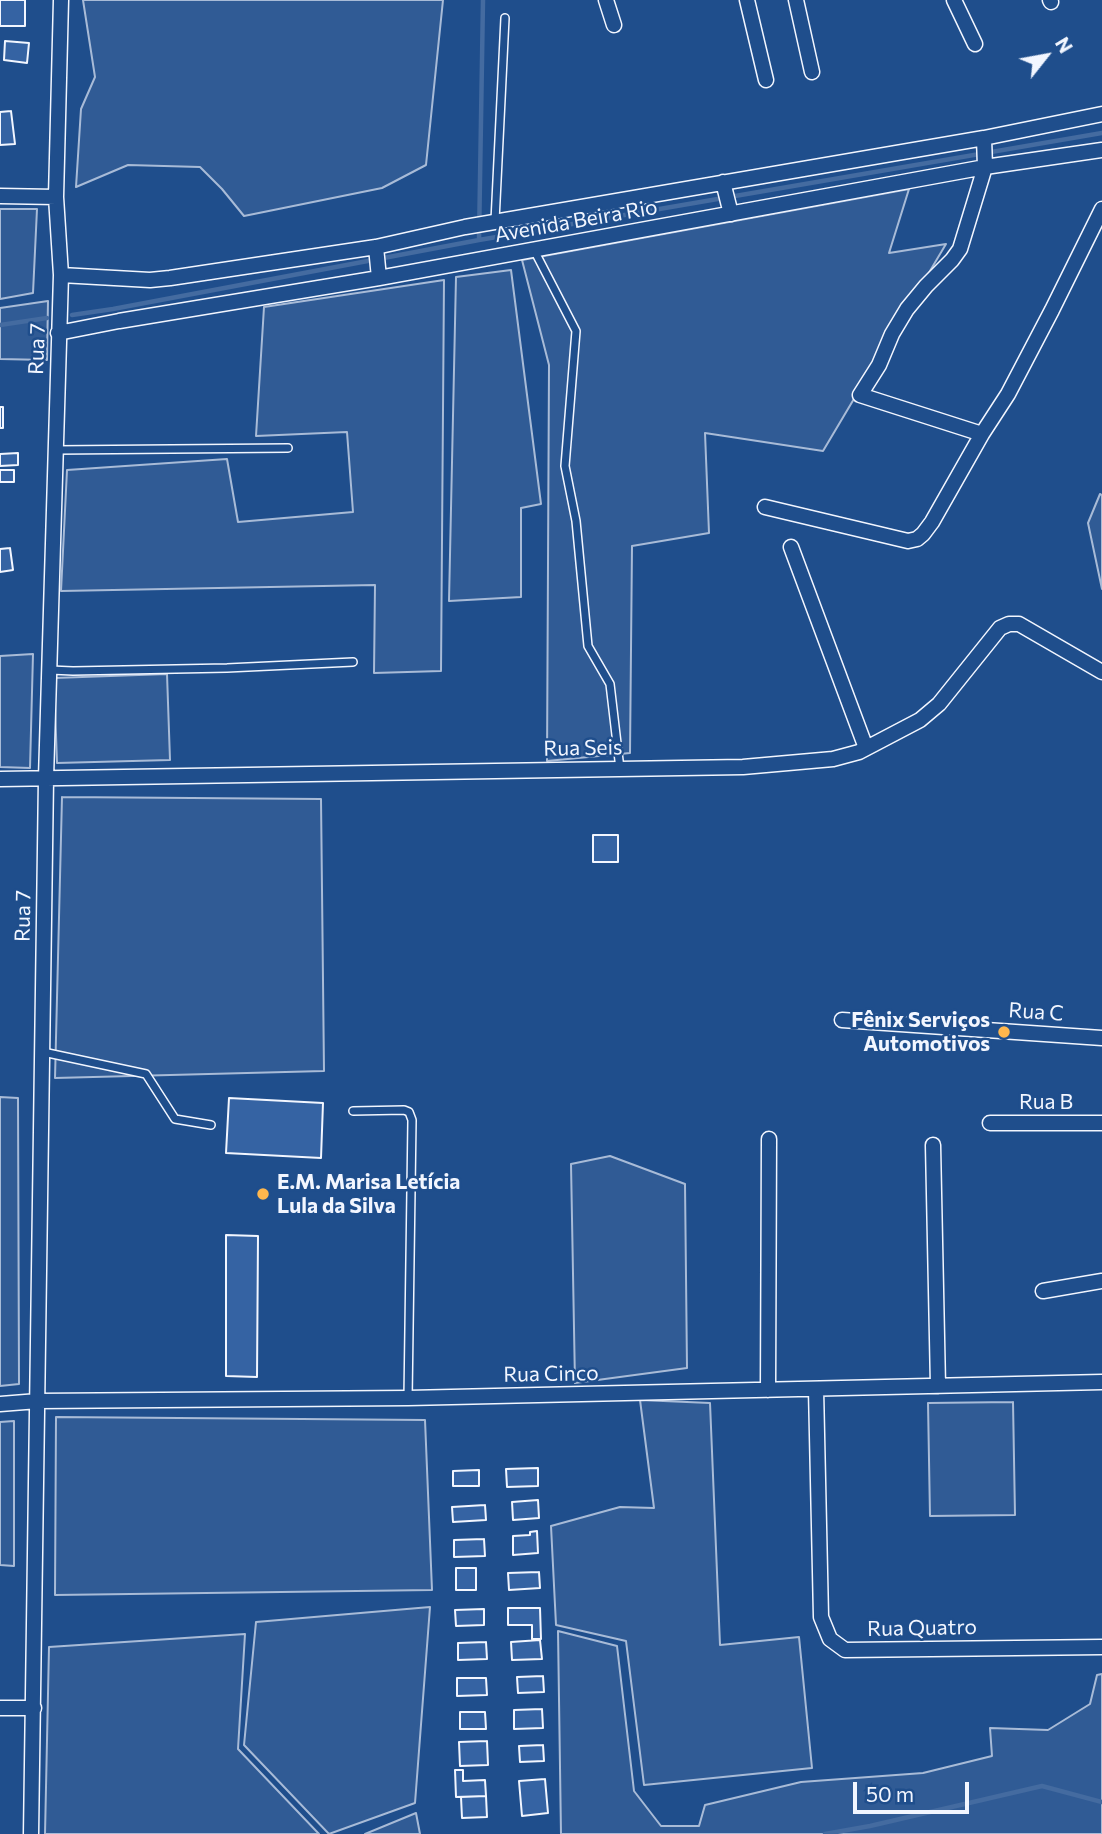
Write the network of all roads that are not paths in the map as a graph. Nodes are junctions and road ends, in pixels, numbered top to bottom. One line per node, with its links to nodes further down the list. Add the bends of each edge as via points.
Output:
1 (61, 0): 15 (street, Rua 7)
2 (606, 0): 7 (street)
3 (747, 0): 10 (street)
4 (796, 0): 9 (street)
5 (954, 0): 8 (street)
6 (505, 18): 18 (lane)
7 (614, 24)
8 (975, 44)
9 (812, 72)
10 (766, 80)
11 (1102, 114): 13 (street, Avenida Beira Rio)
12 (1102, 150): 13 (street, Avenida Beira Rio)
13 (984, 153): 16 (street, Avenida Beira Rio); 16 (street, Avenida Beira Rio); 23 (street, via 960,249 907,309 860,395)
14 (0, 197): 15 (street)
15 (55, 197): 21 (street, Rua 7)
16 (727, 197): 18 (street, Avenida Beira Rio); 19 (street, Avenida Beira Rio)
17 (1102, 209): 23 (street, via 1008,394)
18 (485, 223): 20 (street, Avenida Beira Rio)
19 (534, 250): 20 (street, Avenida Beira Rio); 32 (lane, via 576,331 565,467 576,522 588,646 610,684)
20 (377, 261): 21 (street, Avenida Beira Rio, via 150,280); 22 (street, Avenida Beira Rio)
21 (61, 275): 22 (street, Rua 7)
22 (58, 334): 25 (street, Rua 7)
23 (982, 434): 26 (street, via 932,522 917,539 908,541)
24 (288, 448): 25 (lane)
25 (55, 450): 29 (street, Rua 7)
26 (765, 508)
27 (791, 547): 31 (street)
28 (354, 662): 29 (lane)
29 (49, 670): 33 (street, Rua 7)
30 (1102, 672): 31 (street, Rua Seis, via 1019,624 1009,624 1000,628 939,704 920,720)
31 (866, 748): 32 (street, Rua Seis, via 833,759 743,767)
32 (620, 769): 33 (street, Rua Seis)
33 (46, 778): 34 (street, Rua Seis); 37 (street, Rua 7)
34 (0, 779)
35 (842, 1020): 36 (street, Rua C)
36 (1102, 1038)
37 (43, 1052): 41 (lane, via 146,1074 175,1119); 51 (street, Rua 7)
38 (353, 1111): 50 (lane, via 404,1110 412,1120)
39 (990, 1123): 40 (street, Rua B)
40 (1102, 1124)
41 (211, 1125)
42 (769, 1139): 49 (street)
43 (933, 1145): 47 (street)
44 (1102, 1281): 45 (street)
45 (1043, 1292)
46 (1102, 1382): 47 (street, Rua Cinco)
47 (938, 1386): 48 (street, Rua Cinco)
48 (816, 1389): 49 (street, Rua Cinco); 53 (street, Rua Quatro, via 821,1617 830,1639 845,1650)
49 (768, 1390): 50 (street, Rua Cinco)
50 (408, 1398): 51 (street, Rua Cinco)
51 (38, 1401): 52 (street, Rua Cinco); 55 (street, Rua 7)
52 (0, 1404)
53 (1102, 1647)
54 (0, 1708): 55 (street)
55 (34, 1708): 56 (street, Rua 7)
56 (31, 1834)

